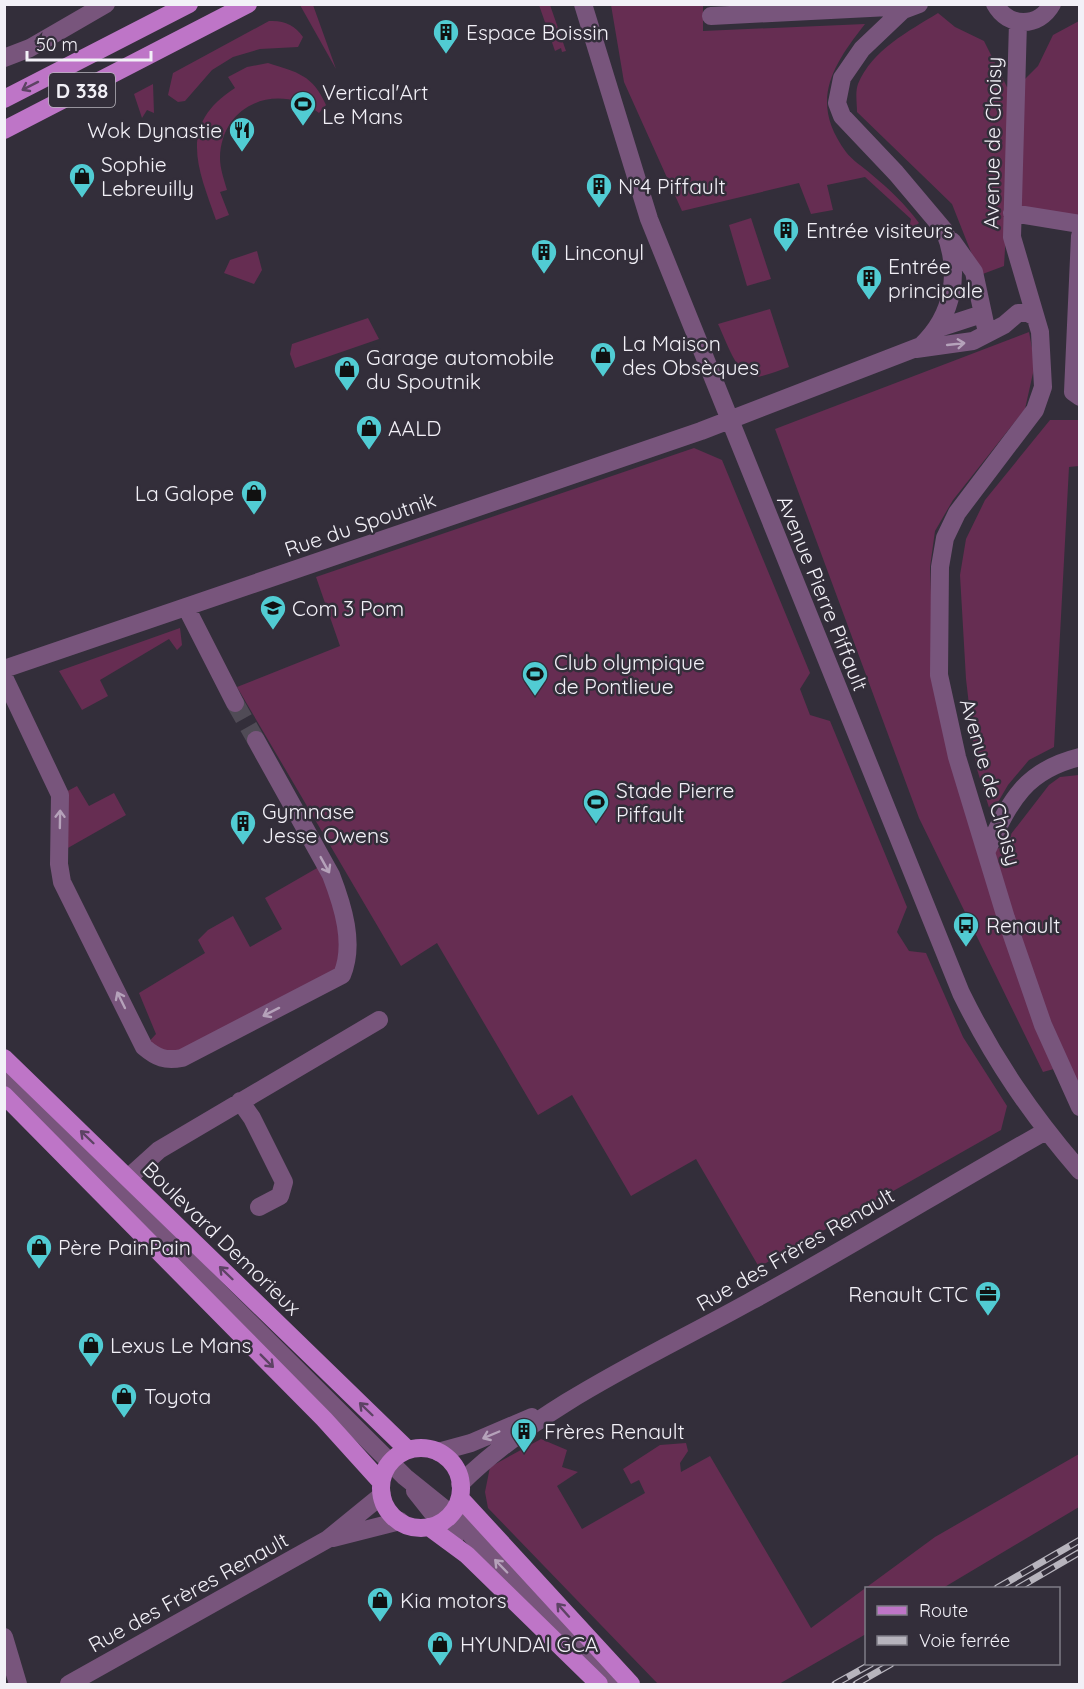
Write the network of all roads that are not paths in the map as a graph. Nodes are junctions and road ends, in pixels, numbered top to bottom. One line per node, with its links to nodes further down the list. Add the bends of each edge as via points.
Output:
1 (106, 4): 10 (street, via 30,48)
2 (189, 4): 11 (main road, D 338, one-way to 11)
3 (248, 4): 12 (main road, D 338)
4 (583, 4): 23 (street, Avenue Pierre Piffault, via 649,219)
5 (995, 4): 9 (street, via 1002,14)
6 (1052, 4): 9 (street, via 1037,20)
7 (914, 5): 8 (street); 15 (street, via 883,26 853,60 839,85 837,103 842,116)
8 (711, 16)
9 (1018, 22): 13 (street, Avenue de Choisy)
10 (4, 58)
11 (4, 99)
12 (4, 130)
13 (1012, 213): 14 (street); 18 (street, Avenue de Choisy, via 1012,237)
14 (1080, 224)
15 (944, 230): 17 (street, via 974,272); 19 (street, via 954,277 951,299)
16 (1080, 236): 22 (street, via 1073,392)
17 (982, 314): 19 (street); 20 (street, via 986,329)
18 (1035, 317): 20 (street, via 1018,313); 30 (street, Avenue de Choisy, via 1044,369 1039,401 957,513 945,538 940,567 939,675 957,757)
19 (936, 329): 21 (street)
20 (994, 330): 21 (street, one-way to 20, via 959,345)
21 (915, 350): 23 (street, Rue du Spoutnik)
22 (1080, 397)
23 (729, 420): 24 (street, Rue du Spoutnik); 37 (street, Avenue Pierre Piffault, via 961,993 985,1043)
24 (186, 607): 25 (street, Rue du Spoutnik); 27 (street)
25 (4, 669)
26 (4, 677): 28 (street, one-way to 26, via 331,875 340,899 347,962 342,975 182,1058 168,1060 156,1057 144,1047 62,882 60,795)
27 (235, 703)
28 (256, 740)
29 (1080, 757): 30 (street, via 1053,765 1029,782 1005,809)
30 (987, 850): 36 (street, Avenue de Choisy, via 1043,1025)
31 (379, 1020): 35 (street)
32 (4, 1058): 39 (main road, Boulevard Demorieux, one-way to 32)
33 (4, 1078): 44 (street)
34 (4, 1095): 45 (main road, one-way to 45, via 324,1419)
35 (240, 1101): 39 (street, via 159,1150); 40 (street, via 284,1182 280,1196)
36 (1080, 1107)
37 (1046, 1131): 38 (street, Avenue Pierre Piffault); 41 (street, Rue des Frères Renault)
38 (1080, 1171)
39 (128, 1178): 42 (main road, Boulevard Demorieux, one-way to 39)
40 (259, 1207)
41 (564, 1404): 43 (street, Rue des Frères Renault, one-way to 43, via 471,1443); 46 (street, Rue des Frères Renault, via 483,1461)
42 (408, 1450): 43 (main road); 44 (main road)
43 (438, 1452): 46 (main road, via 456,1466)
44 (390, 1462): 45 (main road); 46 (street)
45 (381, 1489): 47 (main road, via 386,1507); 48 (street, Rue des Frères Renault)
46 (448, 1509): 47 (main road, via 416,1528); 52 (main road, via 467,1555); 53 (street, one-way to 46); 54 (main road, one-way to 46)
47 (400, 1521): 48 (street, Rue des Frères Renault)
48 (328, 1539): 51 (street, Rue des Frères Renault)
49 (4, 1637): 50 (street)
50 (18, 1684)
51 (69, 1684)
52 (599, 1684)
53 (614, 1684)
54 (631, 1684)

